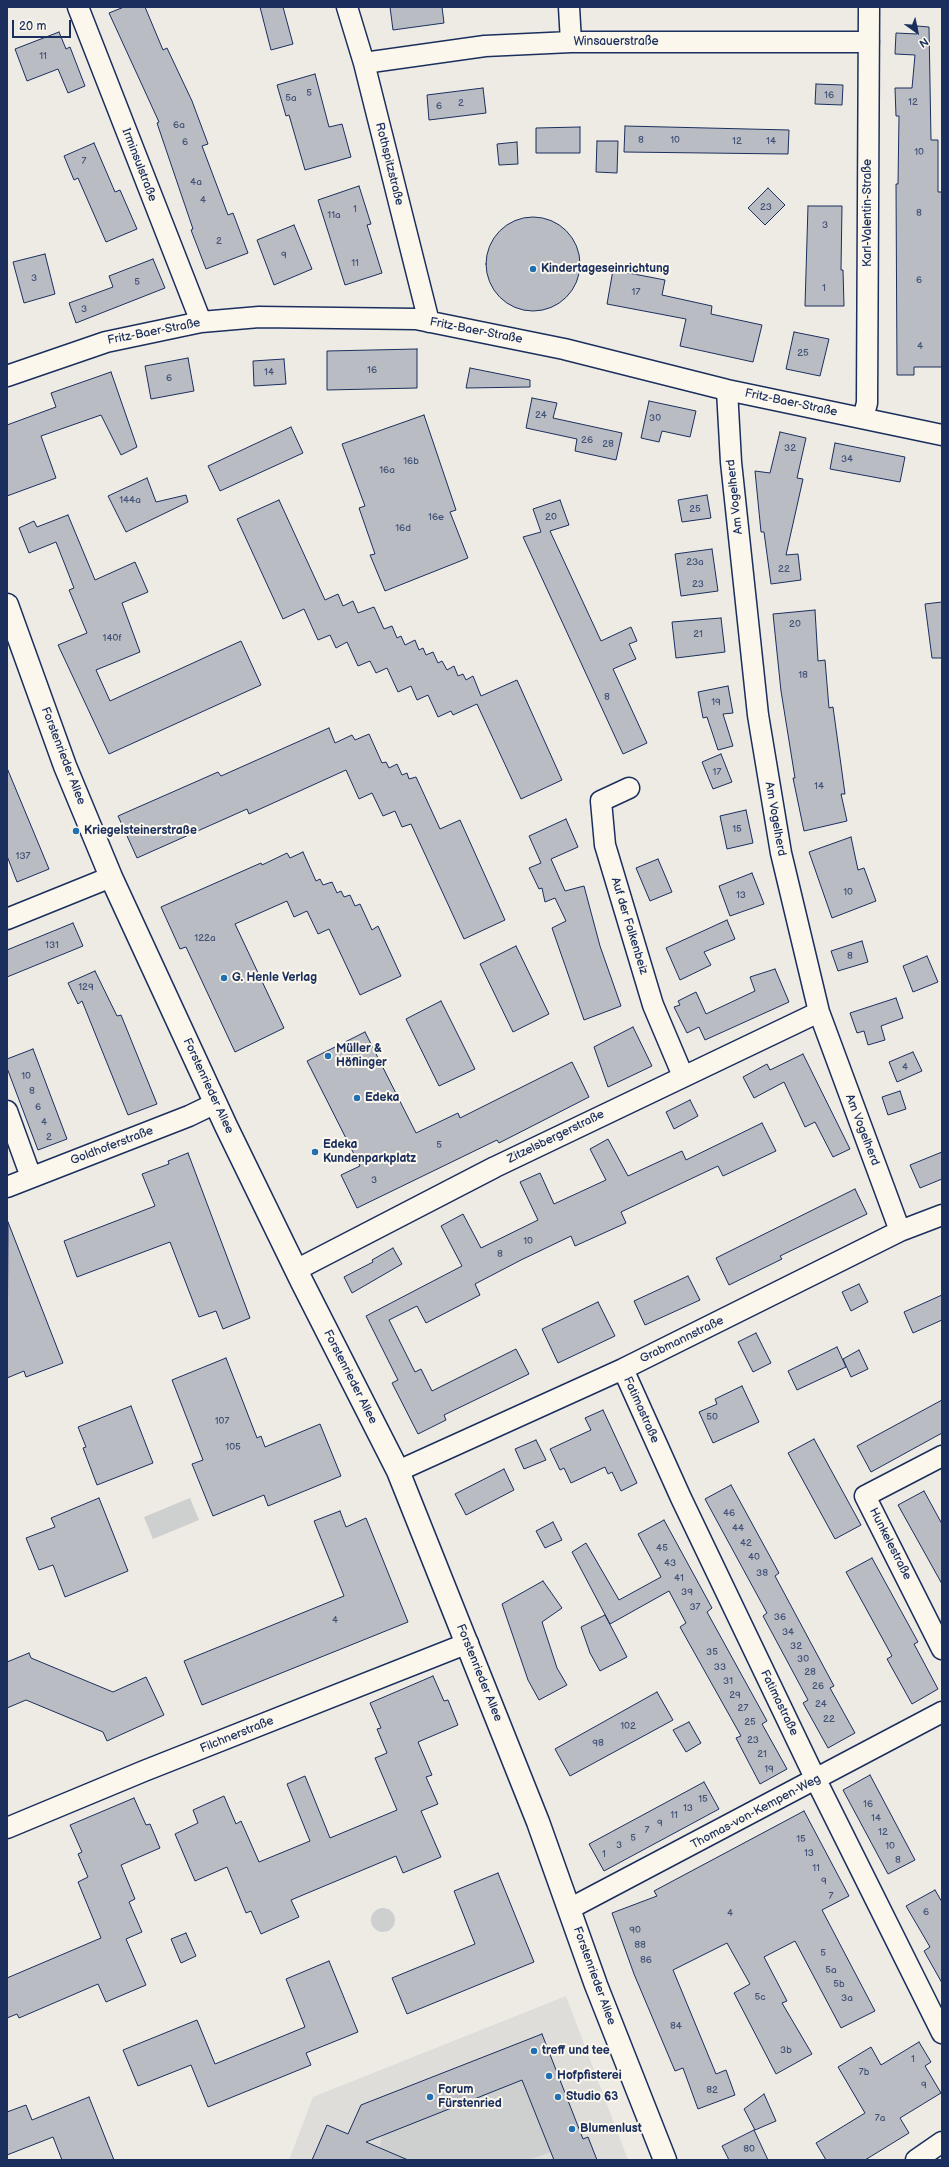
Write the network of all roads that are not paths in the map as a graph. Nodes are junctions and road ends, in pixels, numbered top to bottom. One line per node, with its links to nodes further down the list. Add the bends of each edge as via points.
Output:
1 (78, 7): 8 (street, Irminsulstraße)
2 (347, 7): 7 (street, Rothspitzstraße)
3 (569, 7): 5 (street)
4 (869, 7): 6 (street, Karl-Valentin-Straße)
5 (571, 42): 6 (street, Winsauerstraße); 7 (street, Winsauerstraße, via 485,46)
6 (869, 42): 12 (street, Karl-Valentin-Straße, via 867,403)
7 (364, 63): 9 (street, Rothspitzstraße)
8 (201, 322): 9 (street, Fritz-Baer-Straße, via 259,317 416,319); 10 (street, Fritz-Baer-Straße, via 106,342)
9 (428, 322): 11 (street, Fritz-Baer-Straße, via 564,349)
10 (7, 376)
11 (727, 390): 12 (street, Fritz-Baer-Straße); 18 (street, Am Vogelherd, via 731,462 758,715 781,852)
12 (863, 418): 13 (street, Fritz-Baer-Straße)
13 (942, 435)
14 (7, 605): 16 (street, Forstenrieder Allee, via 65,766)
15 (629, 788): 19 (street, Auf der Falkenbeiz, via 601,802 605,844 653,1004)
16 (111, 877): 17 (street); 20 (street, Forstenrieder Allee)
17 (7, 919)
18 (819, 1012): 19 (street, Zitzelsbergerstraße); 25 (street, Am Vogelherd)
19 (683, 1076): 26 (street, Zitzelsbergerstraße, via 495,1167)
20 (216, 1104): 22 (street, Goldhoferstraße); 26 (street, Forstenrieder Allee)
21 (7, 1111): 22 (street)
22 (31, 1178): 23 (street, Goldhoferstraße)
23 (7, 1187)
24 (942, 1215): 25 (street, Grabmannstraße)
25 (900, 1231): 27 (street, Grabmannstraße)
26 (296, 1270): 29 (street, Forstenrieder Allee)
27 (623, 1369): 29 (street, Grabmannstraße); 33 (street, Fatimastraße, via 681,1498)
28 (942, 1456): 31 (street, Hunkelestraße, via 865,1496)
29 (398, 1471): 30 (street, Forstenrieder Allee)
30 (468, 1643): 34 (street, Filchnerstraße); 35 (street, Forstenrieder Allee)
31 (942, 1648)
32 (942, 1712): 33 (street, Thomas-von-Kempen-Weg)
33 (816, 1780): 35 (street, Thomas-von-Kempen-Weg); 36 (street, Fatimastraße)
34 (7, 1828)
35 (569, 1909): 38 (street, Forstenrieder Allee)
36 (942, 2033)
37 (942, 2142): 39 (street)
38 (665, 2160)
39 (916, 2160)

